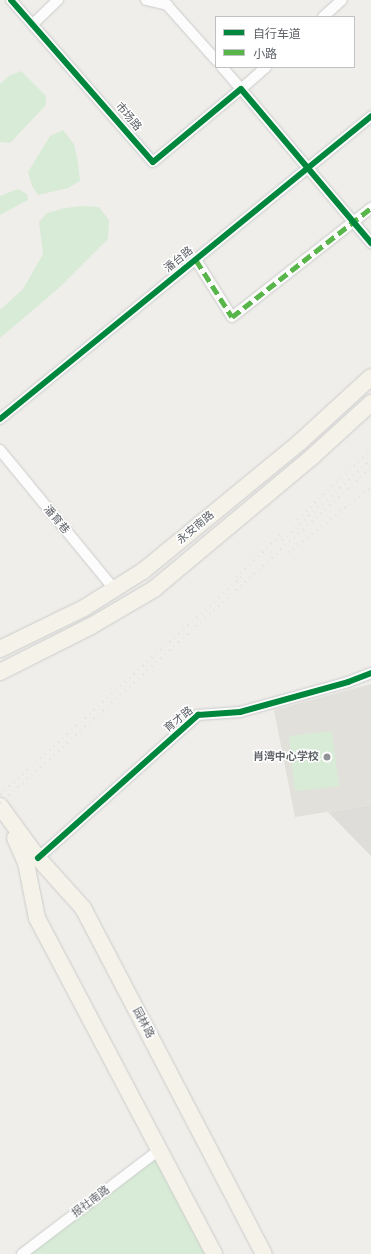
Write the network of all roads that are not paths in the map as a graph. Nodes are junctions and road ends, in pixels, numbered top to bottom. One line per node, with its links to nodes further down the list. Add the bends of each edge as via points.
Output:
1 (11, 0): 6 (street, 市场路)
2 (58, 0): 6 (street)
3 (146, 0): 7 (street, via 167,5)
4 (342, 0): 5 (street)
5 (324, 16)
6 (33, 24): 10 (street, 市场路, via 153,162)
7 (215, 59)
8 (223, 68): 10 (street)
9 (265, 68): 10 (street)
10 (241, 89): 12 (street)
11 (371, 116): 12 (street, 潘台路)
12 (309, 167): 14 (street); 16 (street, 潘台路)
13 (371, 208): 14 (street)
14 (354, 221): 15 (street); 16 (street, via 232,317)
15 (371, 243)
16 (196, 260): 19 (street, 潘台路)
17 (371, 377): 21 (main road, 永安南路, via 288,452 143,571)
18 (371, 403): 23 (main road, 永安南路, via 313,456 154,589 91,626)
19 (0, 419)
20 (0, 450): 21 (street, 潘育巷)
21 (114, 589): 22 (main road, 永安南路, via 84,608)
22 (0, 649)
23 (0, 672)
24 (371, 673): 27 (street, 育才路, via 348,682 240,712 198,714)
25 (0, 806): 27 (main road, 园林路)
26 (0, 817): 28 (main road, via 18,842 26,863 38,918)
27 (38, 858): 31 (main road, 园林路, via 83,908)
28 (159, 1150): 29 (street, 报社南路); 30 (main road)
29 (22, 1254)
30 (214, 1254)
31 (264, 1254)

